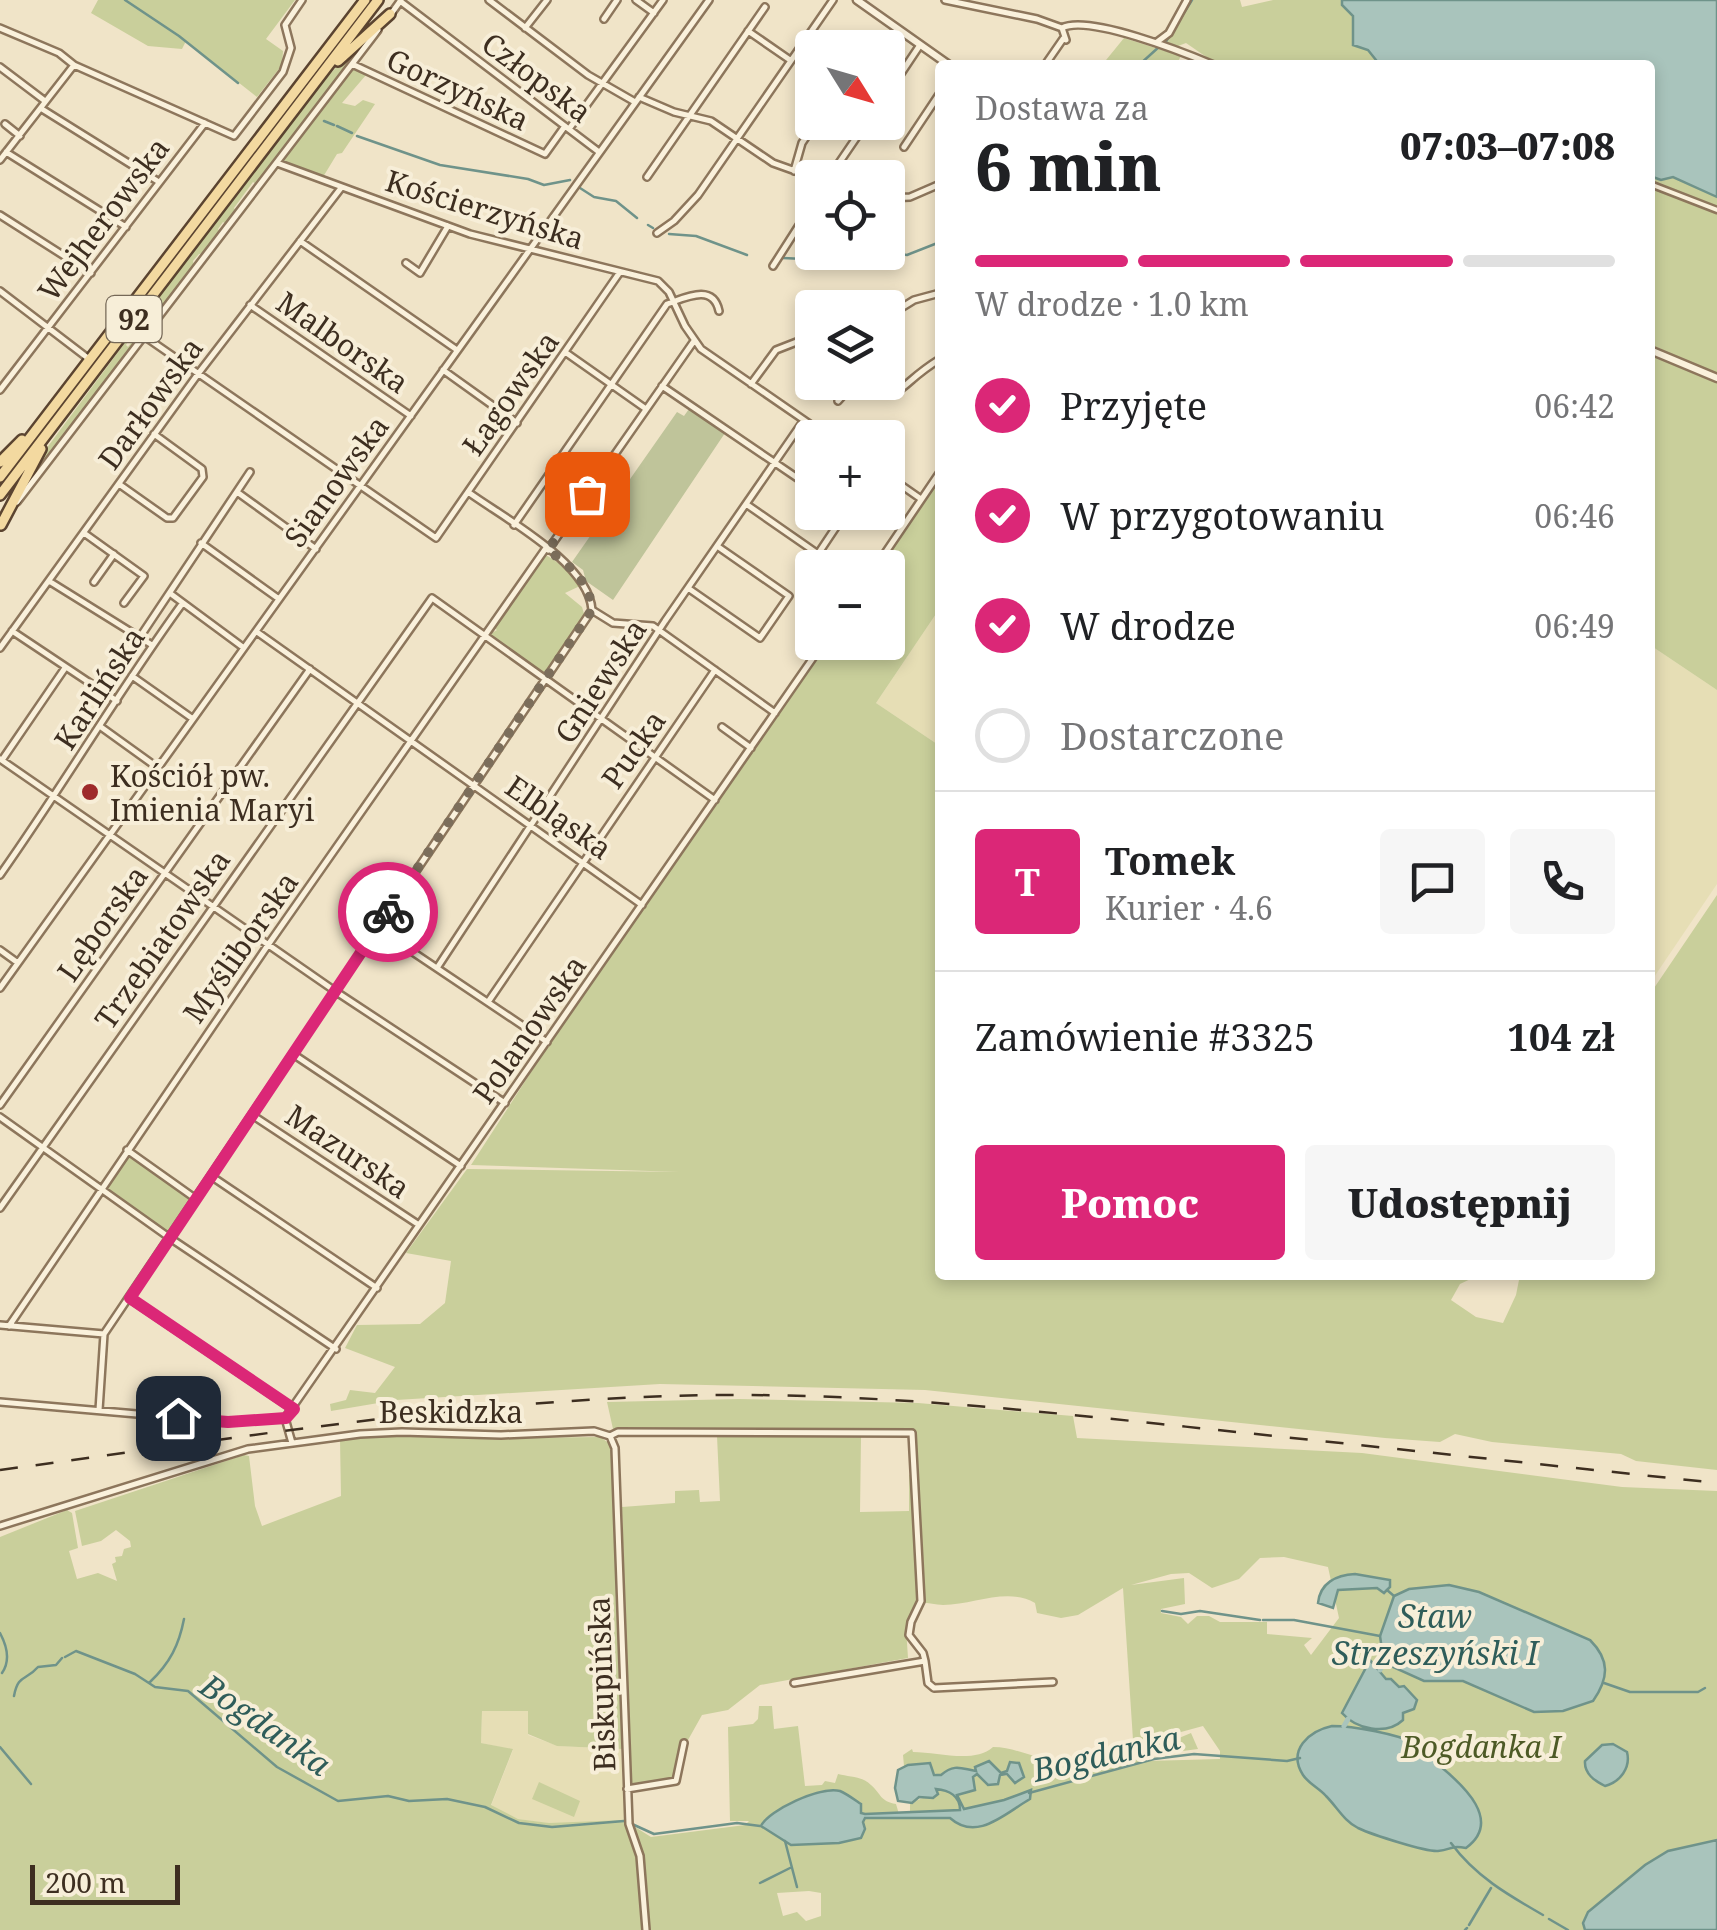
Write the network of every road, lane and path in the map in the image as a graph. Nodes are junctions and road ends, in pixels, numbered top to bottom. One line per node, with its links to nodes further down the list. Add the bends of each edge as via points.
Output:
1 (302, 0): 40 (street, via 286,25 291,48 283,72 234,136)
2 (365, 0): 83 (main road, 92)
3 (378, 0): 34 (main road, 92)
4 (489, 0): 20 (street)
5 (546, 0): 20 (street)
6 (617, 0): 18 (street)
7 (636, 0): 16 (street)
8 (663, 0): 16 (street)
9 (709, 0): 35 (street, Sianowska)
10 (833, 0): 28 (street)
11 (857, 0): 24 (street)
12 (945, 0): 22 (street, via 1023,16)
13 (1187, 0): 23 (street)
14 (400, 1): 17 (street); 42 (street, Człopska)
15 (765, 6): 21 (street)
16 (654, 13): 33 (street)
17 (390, 14): 29 (street); 34 (main road)
18 (604, 18)
19 (0, 28): 30 (street)
20 (526, 28): 33 (street)
21 (748, 30): 28 (street); 39 (street)
22 (1064, 35): 23 (street, via 1069,24 1087,25); 26 (street)
23 (1157, 42): 27 (street)
24 (920, 45): 25 (street); 32 (street)
25 (941, 60)
26 (1048, 60)
27 (1202, 60)
28 (791, 61): 44 (street)
29 (352, 64): 42 (street, Gorzyńska, via 545,154); 50 (street)
30 (74, 65): 37 (street); 40 (street)
31 (0, 67): 37 (street)
32 (905, 68)
33 (603, 84): 35 (street); 42 (street)
34 (311, 87): 94 (main road, 92)
35 (637, 100): 39 (street); 48 (street, Sianowska)
36 (935, 100): 46 (street)
37 (46, 101): 38 (street)
38 (42, 109): 43 (street); 53 (street)
39 (689, 114): 44 (street); 52 (street)
40 (206, 122): 53 (street, Wejherowska)
41 (5, 124): 43 (street)
42 (567, 128): 48 (street, Człopska)
43 (20, 136): 47 (street)
44 (737, 138): 51 (street); 62 (street, via 694,199)
45 (804, 140): 51 (street)
46 (904, 146)
47 (6, 152): 49 (street); 61 (street)
48 (600, 152): 65 (street, Sianowska)
49 (0, 160)
50 (277, 163): 56 (street, Kościerzyńska); 77 (street)
51 (794, 171)
52 (648, 176)
53 (160, 182): 61 (street, Wejherowska)
54 (935, 186): 57 (street)
55 (1655, 186): 58 (street)
56 (341, 188): 60 (street, Kościerzyńska); 64 (street, Darłowska)
57 (905, 197)
58 (1717, 210)
59 (0, 215): 69 (street)
60 (448, 226): 65 (street, Kościerzyńska); 66 (street, via 420,273)
61 (126, 227): 69 (street, Wejherowska)
62 (657, 233)
63 (795, 233): 67 (street)
64 (300, 241): 73 (street, Darłowska); 80 (street)
65 (530, 249): 68 (street, Kościerzyńska); 80 (street, Sianowska)
66 (406, 262)
67 (774, 266)
68 (620, 272): 72 (street, Kościerzyńska, via 658,282); 81 (street, Łagowska)
69 (91, 273): 76 (street, Wejherowska)
70 (0, 291): 76 (street)
71 (935, 294): 74 (street)
72 (674, 302): 75 (street, via 711,296); 78 (street, Kościerzyńska); 89 (street)
73 (250, 305): 86 (street, Darłowska); 95 (street, Malborska)
74 (905, 306)
75 (719, 310)
76 (49, 328): 83 (street); 92 (street, Wejherowska)
77 (144, 336): 86 (street); 114 (street)
78 (694, 341): 88 (street, Kościerzyńska); 90 (street, Myśliborska)
79 (795, 343): 88 (street, via 776,350)
80 (457, 350): 85 (street, Sianowska)
81 (565, 352): 89 (street); 97 (street, Łagowska)
82 (1655, 352): 87 (street)
83 (90, 359): 94 (main road, 92)
84 (935, 362): 91 (street)
85 (443, 370): 95 (street, Sianowska); 97 (street)
86 (198, 374): 99 (street, Darłowska); 107 (street)
87 (1717, 378)
88 (751, 384): 96 (street, Kościerzyńska)
89 (612, 385): 93 (street); 115 (street)
90 (662, 386): 93 (street, Myśliborska); 101 (street)
91 (905, 386)
92 (0, 390)
93 (646, 409): 121 (street, Myśliborska)
94 (56, 412): 100 (main road); 104 (main road, 92); 111 (main road, 92); 114 (main road)
95 (410, 416): 107 (street, Sianowska)
96 (804, 420)
97 (516, 422): 110 (street, Łagowska)
98 (795, 433): 101 (street, Gniewska)
99 (154, 434): 106 (street, Darłowska); 106 (street, via 203,476 173,518)
100 (0, 462)
101 (775, 462): 103 (street); 113 (street, Gniewska)
102 (250, 472): 109 (street)
103 (795, 476)
104 (0, 477)
105 (935, 479): 112 (street)
106 (119, 484): 117 (street, Darłowska)
107 (360, 486): 110 (street, Łagowska, via 436,538); 120 (street, Sianowska)
108 (905, 488): 112 (street)
109 (236, 492): 118 (street); 120 (street)
110 (468, 492): 115 (street)
111 (0, 494)
112 (921, 499): 122 (street)
113 (746, 504): 116 (street, via 818,554); 119 (street, Gniewska)
114 (0, 525)
115 (514, 525): 121 (street)
116 (834, 530)
117 (84, 532): 123 (street); 124 (street, Darłowska)
118 (201, 543): 127 (street); 128 (street)
119 (717, 546): 126 (street, Gniewska); 126 (street, via 789,596 760,638)
120 (316, 549): 128 (street, Sianowska)
121 (547, 549): 131 (street, via 578,576); 135 (street, Myśliborska)
122 (887, 550)
123 (114, 554): 125 (street); 129 (street, via 144,576)
124 (49, 581): 133 (street, Darłowska); 136 (street)
125 (94, 582)
126 (688, 588): 132 (street, Gniewska)
127 (171, 594): 130 (street); 136 (street)
128 (279, 599): 134 (street, Sianowska)
129 (124, 603)
130 (182, 604): 137 (street, Karlińska); 139 (street)
131 (592, 610): 132 (street, via 613,623); 145 (street)
132 (660, 630): 143 (street); 150 (street, Gniewska)
133 (12, 631): 138 (street, Darłowska); 141 (street)
134 (256, 631): 139 (street, Sianowska); 142 (street, Elbląska)
135 (484, 636): 145 (street); 147 (street, Trzebiatowska, via 432,598); 153 (street, Myśliborska)
136 (140, 637): 137 (street)
137 (152, 645): 144 (street, Karlińska)
138 (0, 648)
139 (244, 648): 149 (street, Sianowska)
140 (811, 660): 148 (street, Polanowska)
141 (66, 667): 146 (street); 156 (street)
142 (310, 669): 147 (street, Elbląska); 164 (street, Lęborska)
143 (715, 670): 148 (street); 155 (street, Pucka)
144 (132, 676): 146 (street, Karlińska); 149 (street)
145 (544, 679): 150 (street); 158 (street)
146 (116, 701): 151 (street, Karlińska)
147 (356, 702): 153 (street, Elbląska); 167 (street, Trzebiatowska)
148 (775, 712): 154 (street, Polanowska)
149 (193, 719): 157 (street, Sianowska)
150 (603, 720): 155 (street); 161 (street, Gniewska)
151 (101, 727): 157 (street); 159 (street, Karlińska)
152 (722, 727): 154 (street)
153 (410, 740): 158 (street, Elbląska); 169 (street, Myśliborska)
154 (751, 748): 160 (street, Polanowska)
155 (655, 758): 160 (street); 163 (street, Pucka)
156 (1, 759): 159 (street)
157 (158, 768): 162 (street, Sianowska)
158 (473, 785): 161 (street, Elbląska); 168 (street)
159 (55, 798): 162 (street); 165 (street, Karlińska)
160 (715, 800): 166 (street, Polanowska)
161 (533, 826): 163 (street, Elbląska); 172 (street, Gniewska)
162 (110, 835): 164 (street); 171 (street, Sianowska)
163 (583, 862): 166 (street, Elbląska); 175 (street, Pucka)
164 (165, 873): 167 (street); 179 (street, Lęborska)
165 (0, 875)
166 (642, 905): 176 (street, Polanowska)
167 (212, 906): 169 (street); 182 (street, Trzebiatowska)
168 (377, 928): 172 (street); 174 (street)
169 (268, 945): 174 (street); 183 (street, Myśliborska)
170 (0, 950): 171 (street)
171 (18, 963): 173 (street, Sianowska)
172 (438, 968): 175 (street)
173 (0, 988)
174 (334, 992): 177 (street); 178 (street)
175 (488, 1002): 176 (street)
176 (546, 1042): 178 (street, Polanowska)
177 (293, 1054): 180 (street); 184 (street)
178 (505, 1103): 184 (street, Polanowska)
179 (0, 1105)
180 (252, 1114): 185 (street); 189 (street, Mazurska)
181 (0, 1118): 182 (street)
182 (43, 1148): 186 (street); 188 (street, Trzebiatowska)
183 (128, 1150): 186 (street, Myśliborska); 187 (street)
184 (461, 1166): 189 (street, Polanowska)
185 (211, 1176): 187 (street); 191 (street)
186 (100, 1189): 190 (street); 194 (street, Myśliborska)
187 (196, 1199): 190 (street)
188 (0, 1208)
189 (420, 1225): 191 (street, Polanowska)
190 (170, 1238): 192 (street); 196 (street)
191 (377, 1288): 196 (street, Polanowska)
192 (130, 1298): 195 (street); 198 (street)
193 (0, 1325): 194 (street)
194 (9, 1326): 195 (street)
195 (104, 1334): 199 (street)
196 (336, 1349): 198 (street, Polanowska)
197 (0, 1402): 199 (street)
198 (294, 1409): 200 (street, Polanowska)
199 (98, 1410): 200 (street, via 222,1422)
200 (286, 1418): 202 (street)
201 (610, 1436): 202 (street, Beskidzka, via 402,1432); 204 (street, Beskidzka, via 912,1433 921,1590 909,1636); 208 (street, Biskupińska, via 616,1448)
202 (292, 1444): 203 (street, Beskidzka, via 242,1450)
203 (0, 1526)
204 (925, 1662): 205 (street, via 934,1688); 206 (street)
205 (1053, 1682)
206 (794, 1683)
207 (684, 1743): 208 (street, via 676,1781)
208 (627, 1790): 209 (street, Biskupińska)
209 (646, 1930)

